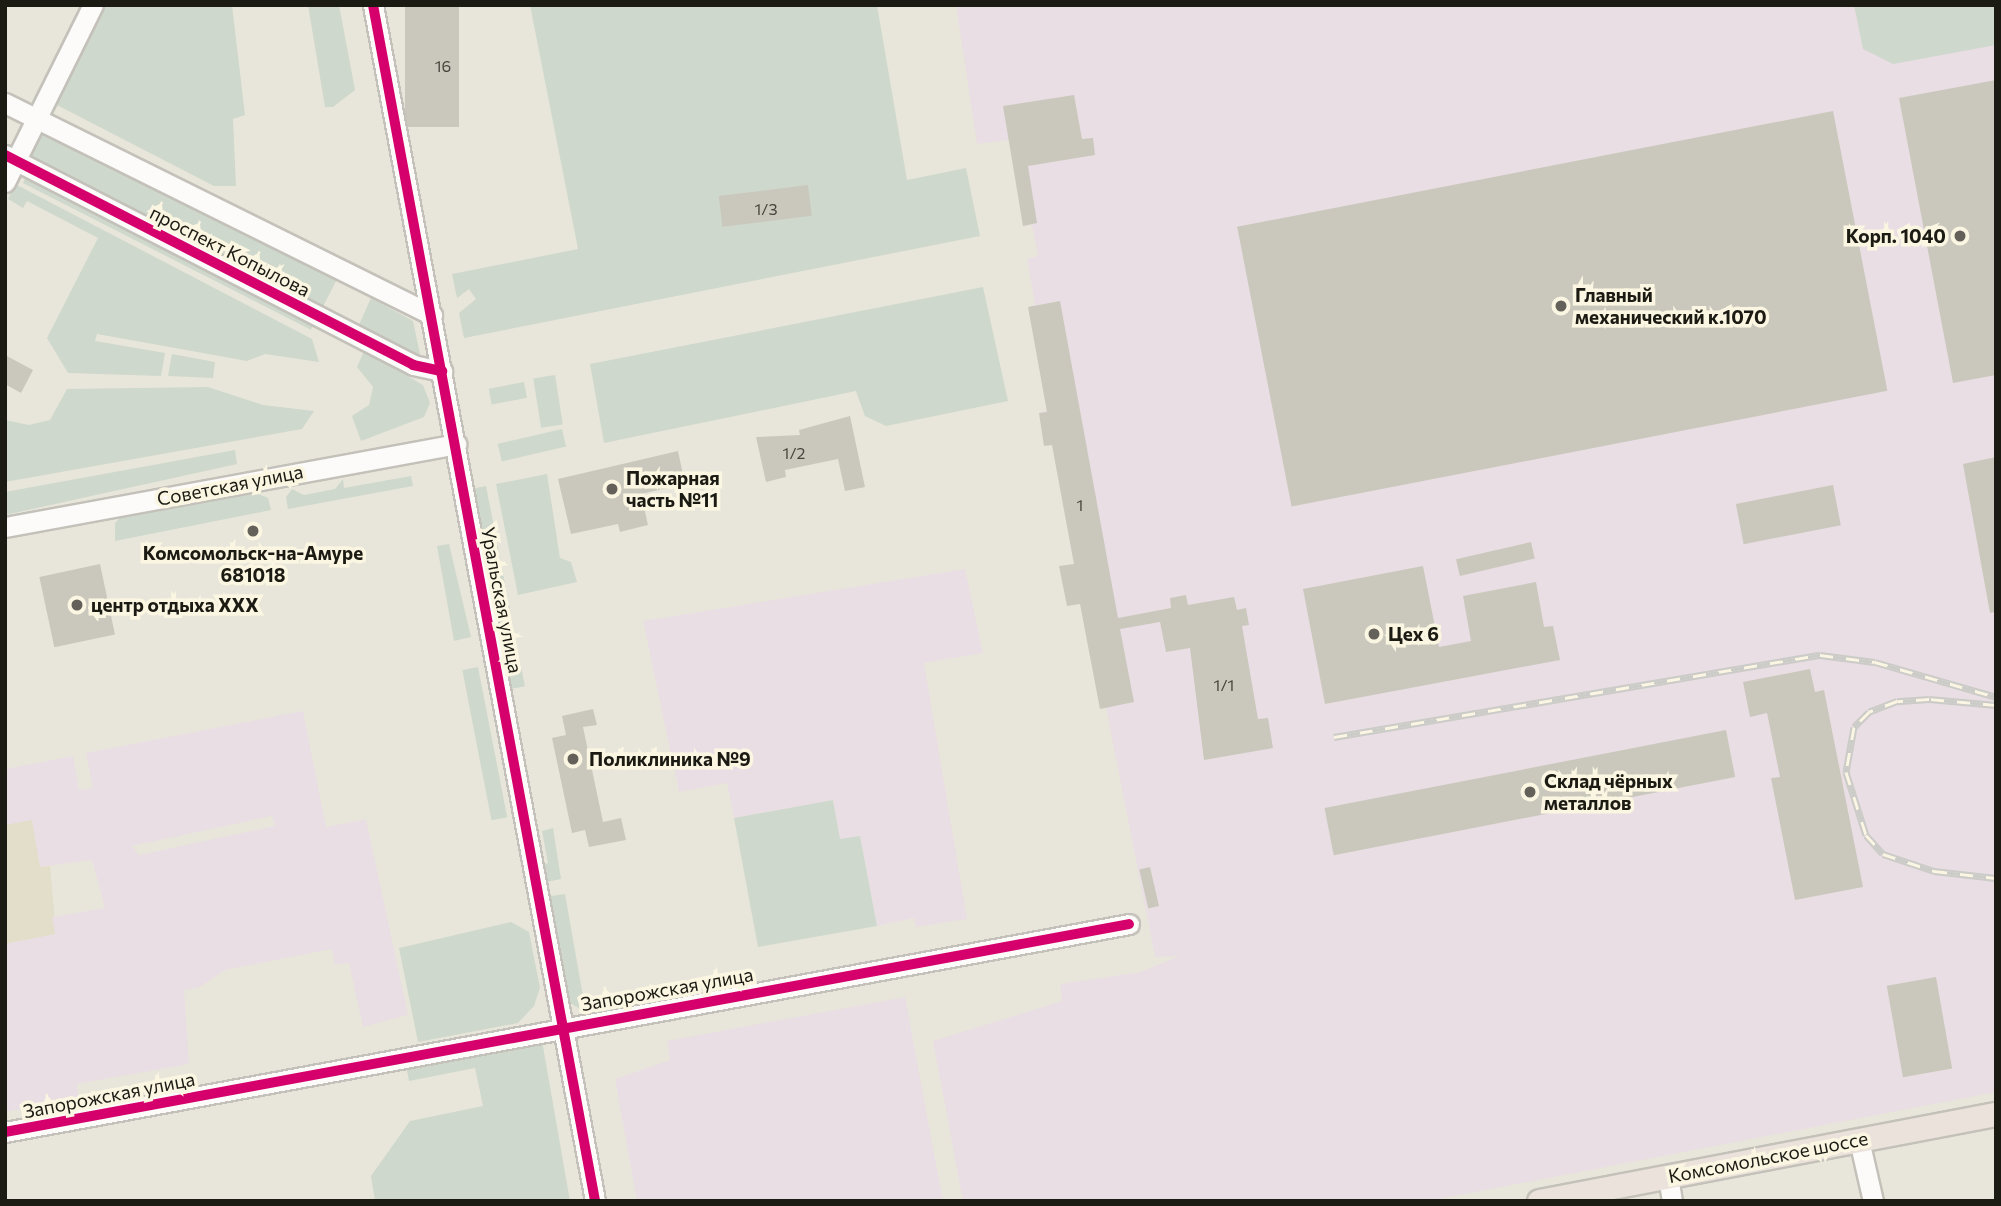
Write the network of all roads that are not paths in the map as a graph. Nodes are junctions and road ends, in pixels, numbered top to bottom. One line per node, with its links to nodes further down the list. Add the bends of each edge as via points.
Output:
1 (93, 5): 4 (street)
2 (373, 5): 7 (street, Уральская улица)
3 (5, 103): 4 (street, проспект Копылова)
4 (37, 119): 5 (street); 7 (street, проспект Копылова)
5 (11, 158): 6 (street); 8 (street, проспект Копылова, via 412,365)
6 (5, 183)
7 (432, 315): 8 (street, Уральская улица)
8 (442, 371): 9 (street, Уральская улица)
9 (456, 444): 10 (street, Советская улица); 12 (street, Уральская улица)
10 (5, 527)
11 (1129, 924): 12 (street, Запорожская улица)
12 (562, 1026): 14 (street, Запорожская улица); 17 (street, Уральская улица)
13 (1996, 1114): 15 (main road, Комсомольское шоссе)
14 (5, 1132)
15 (1859, 1140): 16 (main road, Комсомольское шоссе); 20 (street)
16 (1668, 1177): 18 (main road, Комсомольское шоссе); 19 (street)
17 (594, 1201)
18 (1539, 1201)
19 (1672, 1201)
20 (1873, 1201)

